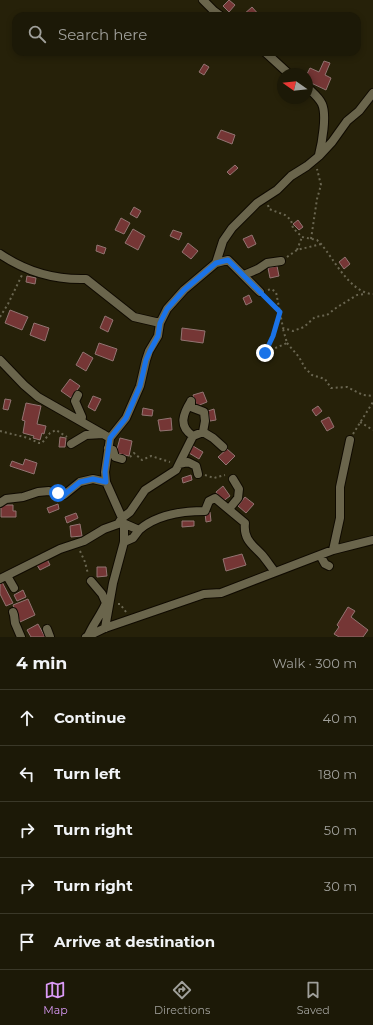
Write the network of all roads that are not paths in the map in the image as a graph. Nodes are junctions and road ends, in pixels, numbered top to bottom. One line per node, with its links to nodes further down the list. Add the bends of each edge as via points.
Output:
1 (203, 0): 2 (street)
2 (215, 12)
3 (269, 56): 4 (street)
4 (282, 68)
5 (313, 92): 7 (street, via 322,105 323,136)
6 (373, 93): 7 (street)
7 (318, 156): 10 (street, via 257,203 232,228 223,241)
8 (0, 254): 13 (street, via 48,276 86,279 134,317)
9 (281, 262): 11 (street, via 267,263)
10 (216, 263): 11 (street, via 228,260); 13 (street, via 184,290 167,309)
11 (244, 275): 12 (street)
12 (260, 292)
13 (160, 323): 18 (street, via 158,336 148,355 140,386 129,412)
14 (0, 360): 16 (street, via 38,397)
15 (78, 395): 16 (street, via 75,401 82,417)
16 (81, 421): 18 (street)
17 (203, 432): 19 (street); 19 (street, via 204,412 191,407 191,401 183,417 187,432); 22 (street)
18 (106, 436): 21 (street, via 86,435); 23 (street)
19 (192, 436): 25 (street)
20 (350, 440): 35 (street, via 340,487 340,518)
21 (71, 444)
22 (223, 447)
23 (108, 448): 24 (street); 28 (street)
24 (122, 459)
25 (179, 464): 26 (street, via 188,462 196,466); 31 (street, via 176,470 145,490)
26 (198, 474)
27 (233, 479): 30 (street, via 240,489 238,498)
28 (106, 482): 29 (street, via 93,479 80,482 64,495 49,491); 31 (street)
29 (2, 499)
30 (229, 509): 32 (street, via 215,498 209,501 205,511 161,518 147,523); 38 (street, via 245,523 244,529 249,543)
31 (122, 523): 32 (street); 34 (street); 39 (street)
32 (139, 530): 34 (street, via 133,538)
33 (373, 540): 35 (street)
34 (124, 542): 42 (street)
35 (333, 550): 36 (street)
36 (320, 555): 37 (street); 38 (street)
37 (329, 566)
38 (275, 572): 44 (street, via 222,593 204,594)
39 (3, 577): 41 (street)
40 (91, 581): 42 (street)
41 (14, 588)
42 (108, 601): 44 (street); 48 (street)
43 (13, 612): 46 (street)
44 (105, 628): 48 (street)
45 (46, 629): 47 (street)
46 (21, 637)
47 (50, 637)
48 (87, 637)

